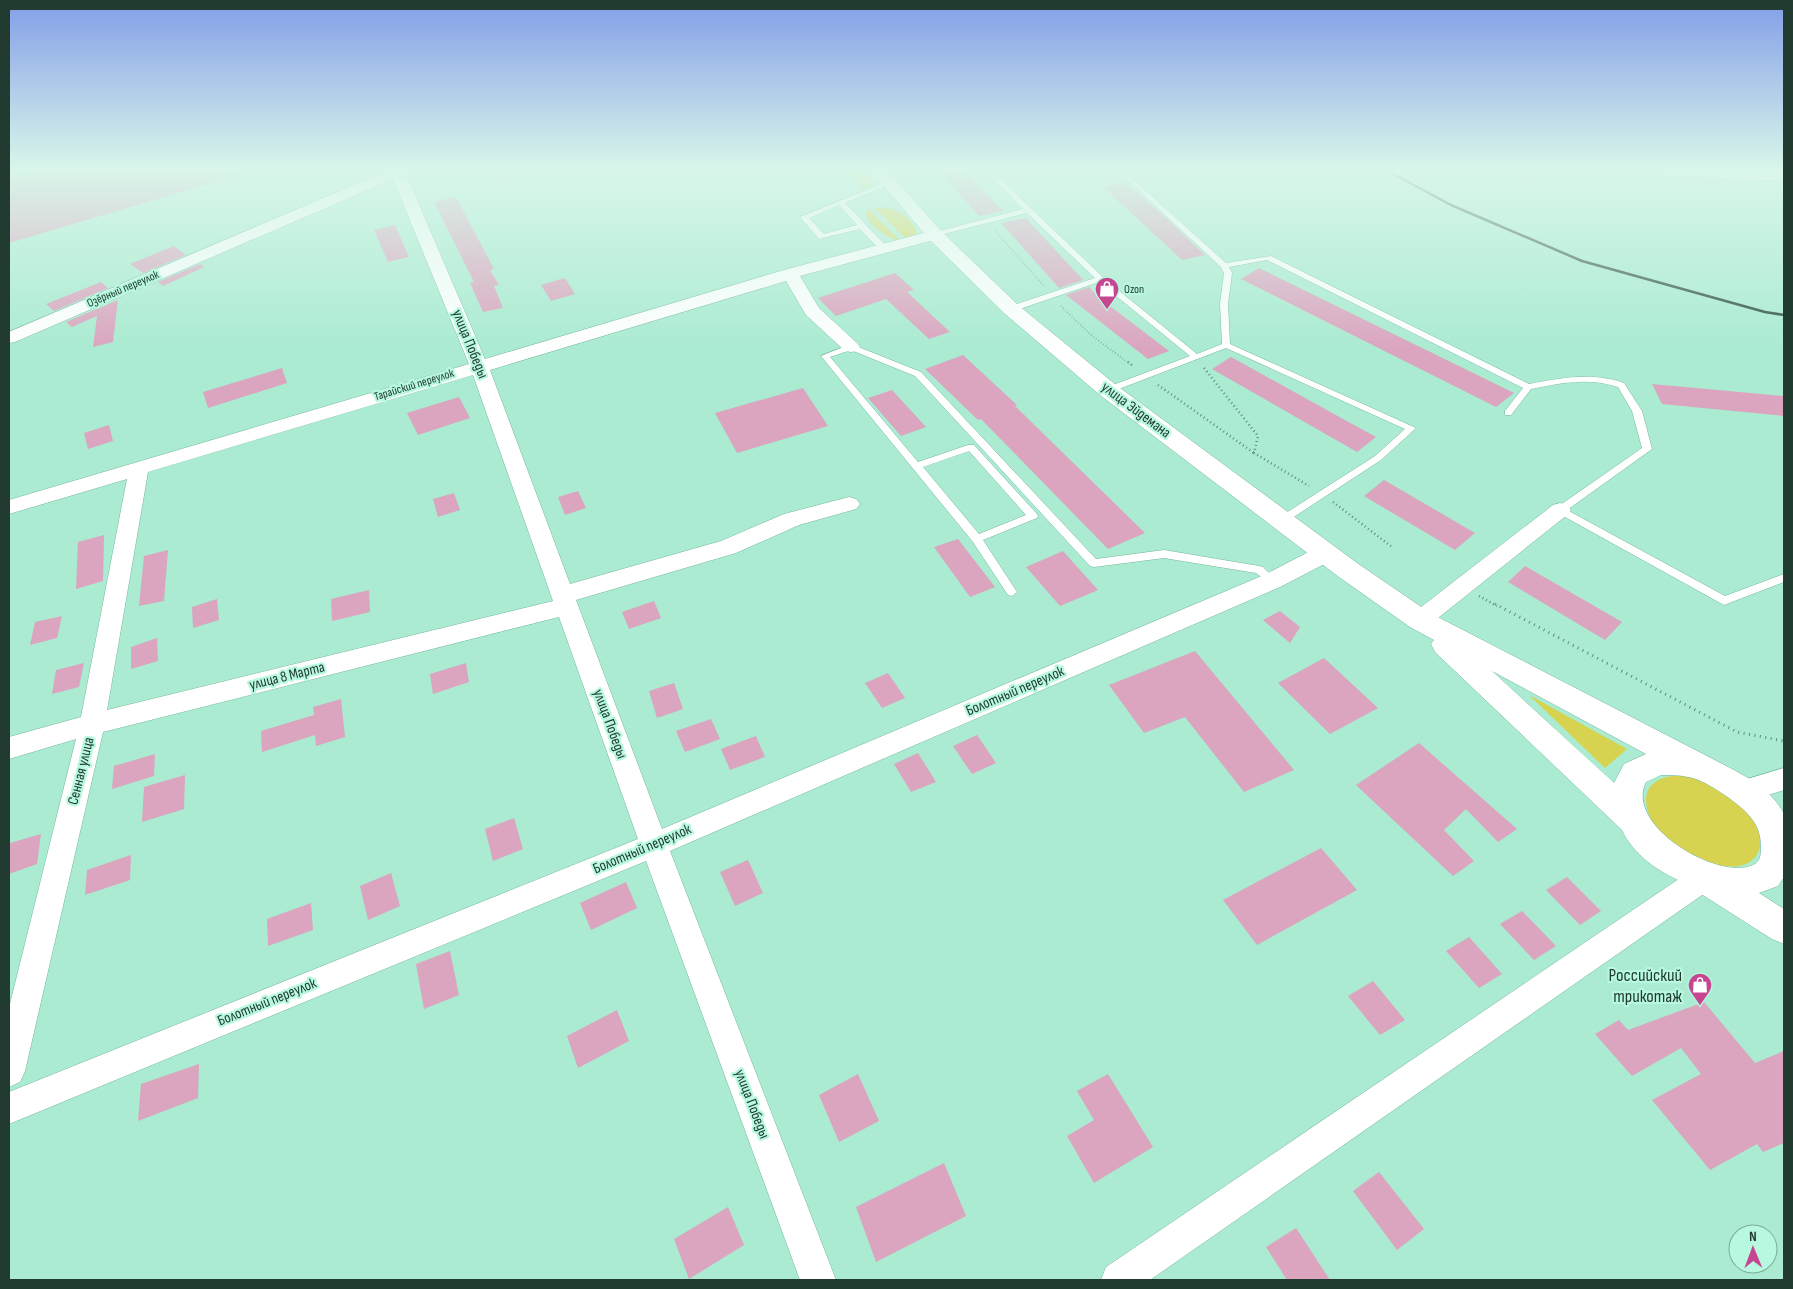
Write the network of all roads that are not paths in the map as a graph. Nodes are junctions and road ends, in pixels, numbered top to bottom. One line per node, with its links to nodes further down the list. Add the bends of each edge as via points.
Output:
1 (261, 230): 16 (street, Озёрный переулок)
2 (423, 230): 20 (street, улица Победы)
3 (816, 230): 4 (lane, via 822,237)
4 (847, 230)
5 (866, 230): 11 (lane)
6 (931, 230): 10 (main road, улица Эйдемана)
7 (953, 230): 10 (lane)
8 (1049, 230): 14 (lane)
9 (1185, 230): 12 (lane)
10 (935, 235): 11 (street, Тарайский переулок); 15 (main road, улица Эйдемана)
11 (884, 249): 13 (street, Тарайский переулок)
12 (1224, 266): 17 (lane, via 1228,273 1224,304); 21 (lane, via 1268,258)
13 (790, 274): 18 (street, via 812,311); 20 (street, Тарайский переулок)
14 (1100, 279): 15 (lane); 19 (lane)
15 (1011, 309): 22 (main road, улица Эйдемана)
16 (9, 338)
17 (1226, 345): 19 (lane); 29 (lane, via 1411,428 1378,458)
18 (850, 347): 24 (lane, via 825,356); 33 (lane, via 918,374 1094,563 1164,554 1259,570)
19 (1196, 357): 22 (lane)
20 (479, 366): 25 (street, Тарайский переулок); 35 (street, улица Победы)
21 (1528, 388): 23 (lane); 28 (lane, via 1568,379 1606,380 1621,385 1638,411 1647,449)
22 (1108, 390): 29 (main road, улица Эйдемана)
23 (1508, 413)
24 (916, 466): 30 (lane); 30 (lane, via 971,447 1033,516)
25 (139, 468): 27 (street, Тарайский переулок); 37 (street, Сенная улица)
26 (849, 504): 35 (street, улица 8 Марта, via 792,519 728,547)
27 (9, 507)
28 (1560, 510): 32 (lane, via 1724,601); 36 (street)
29 (1282, 520): 31 (main road, улица Эйдемана)
30 (977, 539): 34 (lane)
31 (1326, 553): 33 (street, Болотный переулок); 36 (main road, улица Эйдемана)
32 (1784, 578)
33 (1272, 581): 44 (street, Болотный переулок)
34 (1012, 592)
35 (565, 601): 37 (street, улица 8 Марта); 44 (street, улица Победы)
36 (1420, 620): 39 (main road); 42 (main road)
37 (92, 724): 38 (street, улица 8 Марта); 47 (street, Сенная улица)
38 (9, 748)
39 (1693, 764): 41 (main road); 42 (main road, via 1659,762 1635,773 1626,793)
40 (1784, 779): 41 (street)
41 (1743, 791): 43 (main road)
42 (1632, 820): 45 (main road, via 1651,844 1674,863)
43 (1777, 823): 45 (main road, via 1778,860 1766,875 1740,883)
44 (654, 845): 48 (street, Болотный переулок); 49 (street, улица Победы)
45 (1705, 877): 46 (main road); 50 (street)
46 (1784, 928)
47 (9, 1071)
48 (9, 1108)
49 (818, 1280)
50 (1119, 1280)

